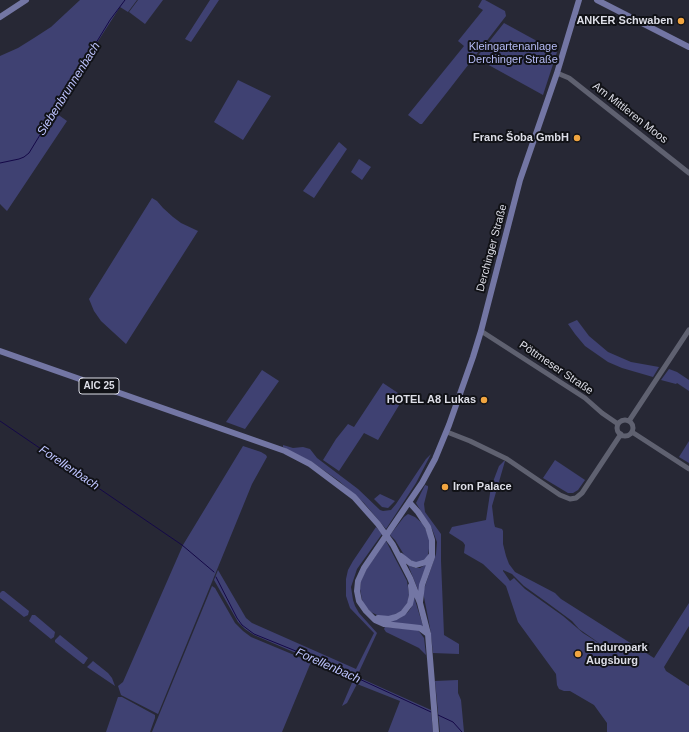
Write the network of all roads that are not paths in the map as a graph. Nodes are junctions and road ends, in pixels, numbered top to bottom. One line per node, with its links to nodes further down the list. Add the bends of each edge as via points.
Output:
1 (26, 0): 6 (main road)
2 (579, 0): 8 (main road, Derchinger Straße)
3 (597, 0): 5 (main road)
4 (605, 0): 5 (main road)
5 (620, 11): 7 (main road)
6 (0, 17)
7 (689, 47)
8 (556, 72): 9 (street, Am Mittleren Moos, via 568,78); 11 (main road, Derchinger Straße, via 520,180)
9 (689, 173)
10 (689, 330): 13 (street)
11 (481, 331): 14 (street, Pöttmeser Straße, via 585,398); 15 (main road, Derchinger Straße)
12 (0, 351): 21 (main road, AIC 25, via 287,452 310,464 354,497 378,524)
13 (629, 421): 14 (street, via 623,420); 16 (street, via 633,427)
14 (618, 424): 17 (street, via 617,428)
15 (447, 432): 17 (street, via 507,459 570,499 582,493); 19 (main road, Derchinger Straße, via 432,465)
16 (632, 432): 17 (street, via 628,435); 18 (street)
17 (621, 434)
18 (689, 469)
19 (407, 505): 20 (main road, via 422,519 430,533); 24 (main road, Derchinger Straße, via 364,568 357,586 363,609 379,622)
20 (432, 553): 21 (main road, via 426,562 416,565); 23 (main road, via 422,585)
21 (398, 554): 22 (main road, AIC 25)
22 (410, 578): 23 (main road, AIC 25); 24 (main road, via 412,595 408,607 403,613)
23 (420, 603): 25 (main road, AIC 25)
24 (385, 622): 25 (main road, via 420,628)
25 (428, 634): 26 (main road, AIC 25)
26 (436, 732)

